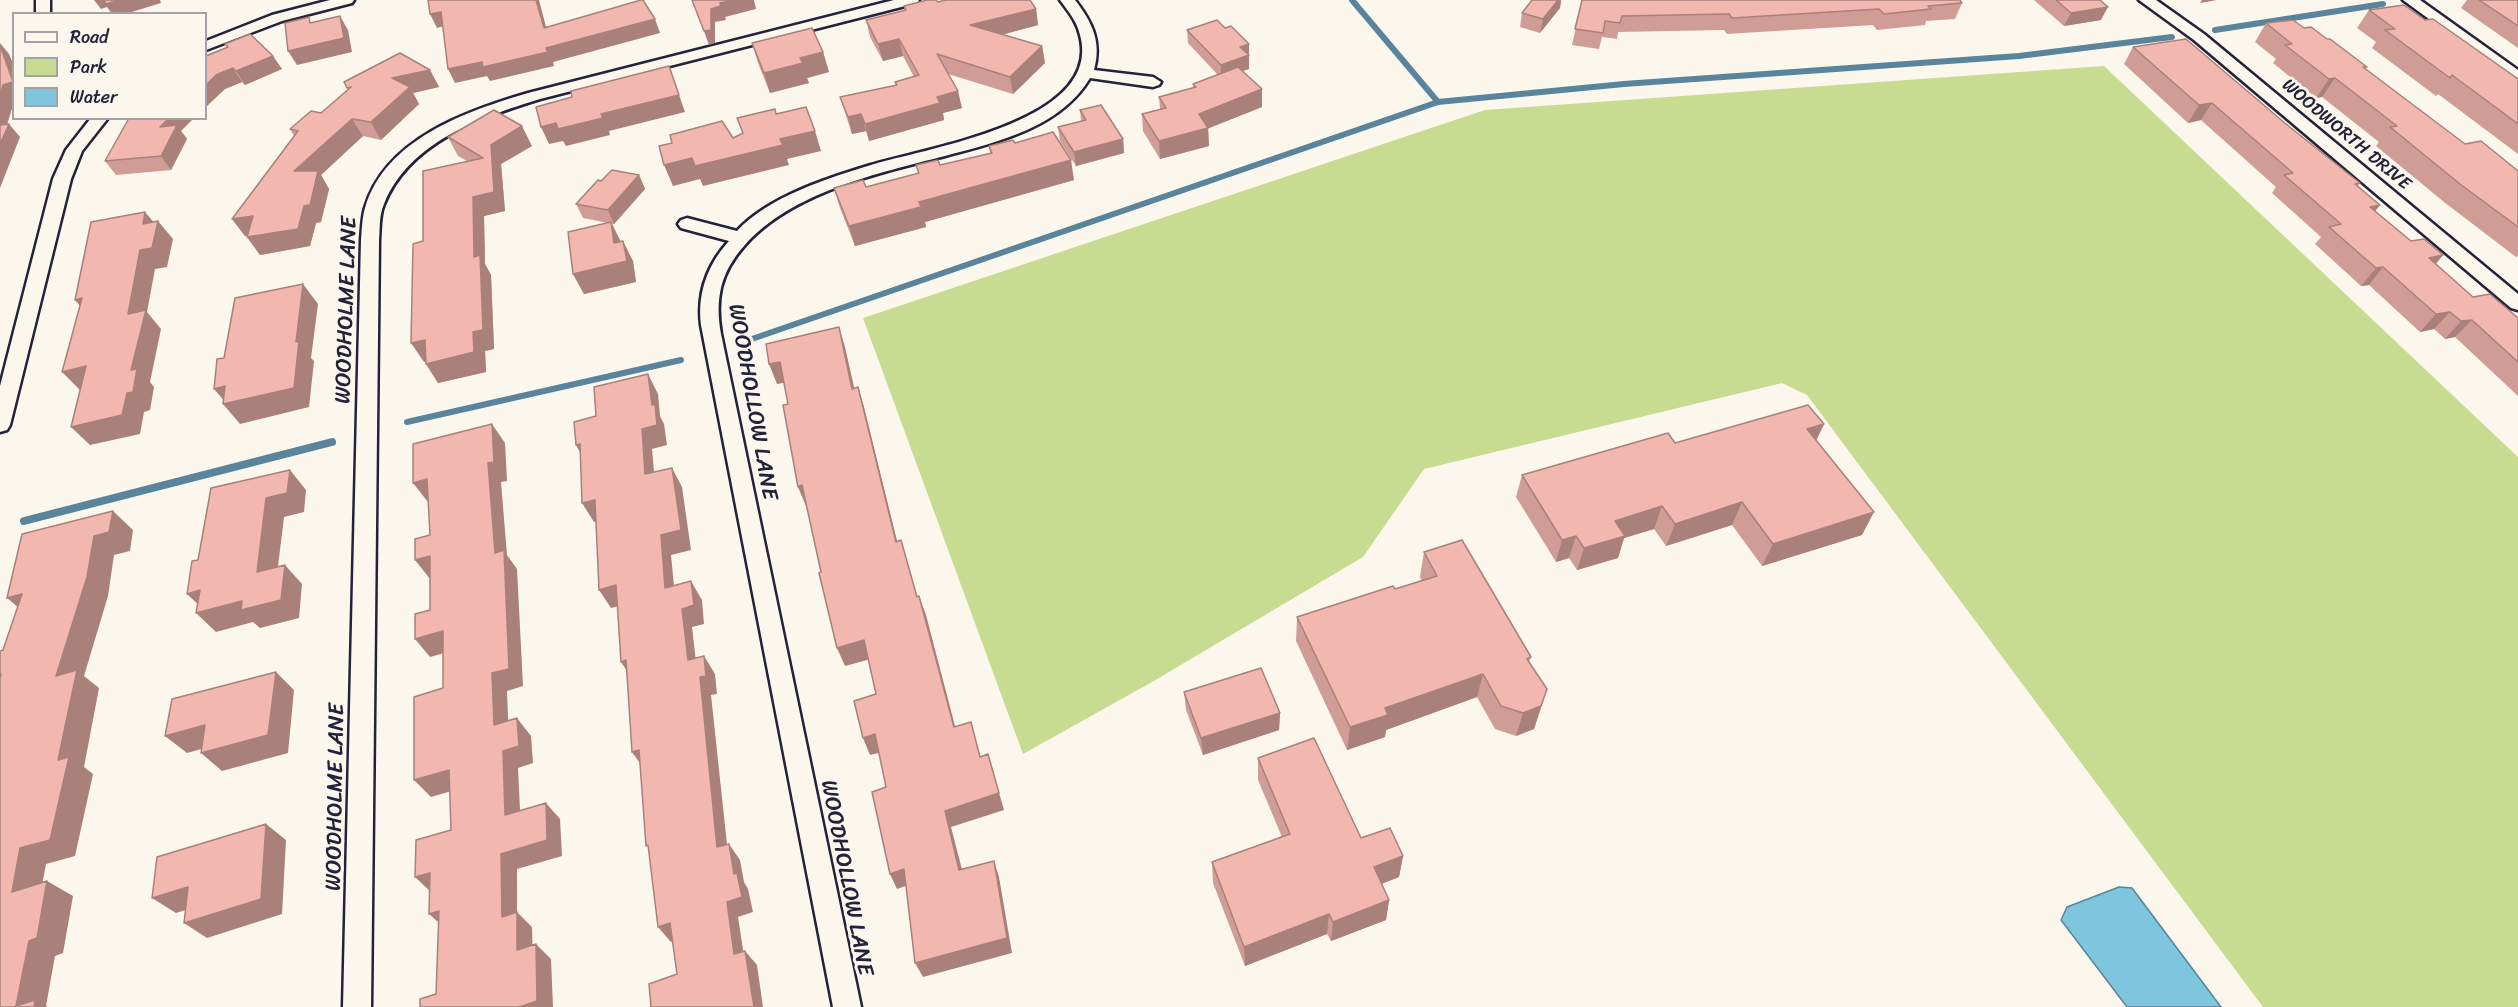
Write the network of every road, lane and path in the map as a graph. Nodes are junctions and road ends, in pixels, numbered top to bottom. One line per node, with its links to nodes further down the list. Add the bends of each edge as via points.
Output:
1 (347, 0): 6 (street, via 277,18)
2 (912, 0): 15 (street, WOODHOLME LANE, via 488,110 432,139 396,170 381,191 372,214 370,240)
3 (1067, 0): 7 (street, via 1081,19 1090,42)
4 (2146, 0): 13 (street, WOODWORTH DRIVE, via 2199,37)
5 (2410, 0): 8 (street)
6 (207, 46)
7 (1086, 73): 9 (street); 12 (street, WOODHOLLOW LANE, via 1061,102 1025,124 820,188 778,208)
8 (2518, 77)
9 (1153, 82)
10 (98, 120): 14 (street, via 74,150 62,179)
11 (687, 224): 12 (street)
12 (740, 238): 16 (street, WOODHOLLOW LANE, via 726,256 712,286 710,326)
13 (2518, 304)
14 (0, 425)
15 (357, 1007)
16 (847, 1007)

